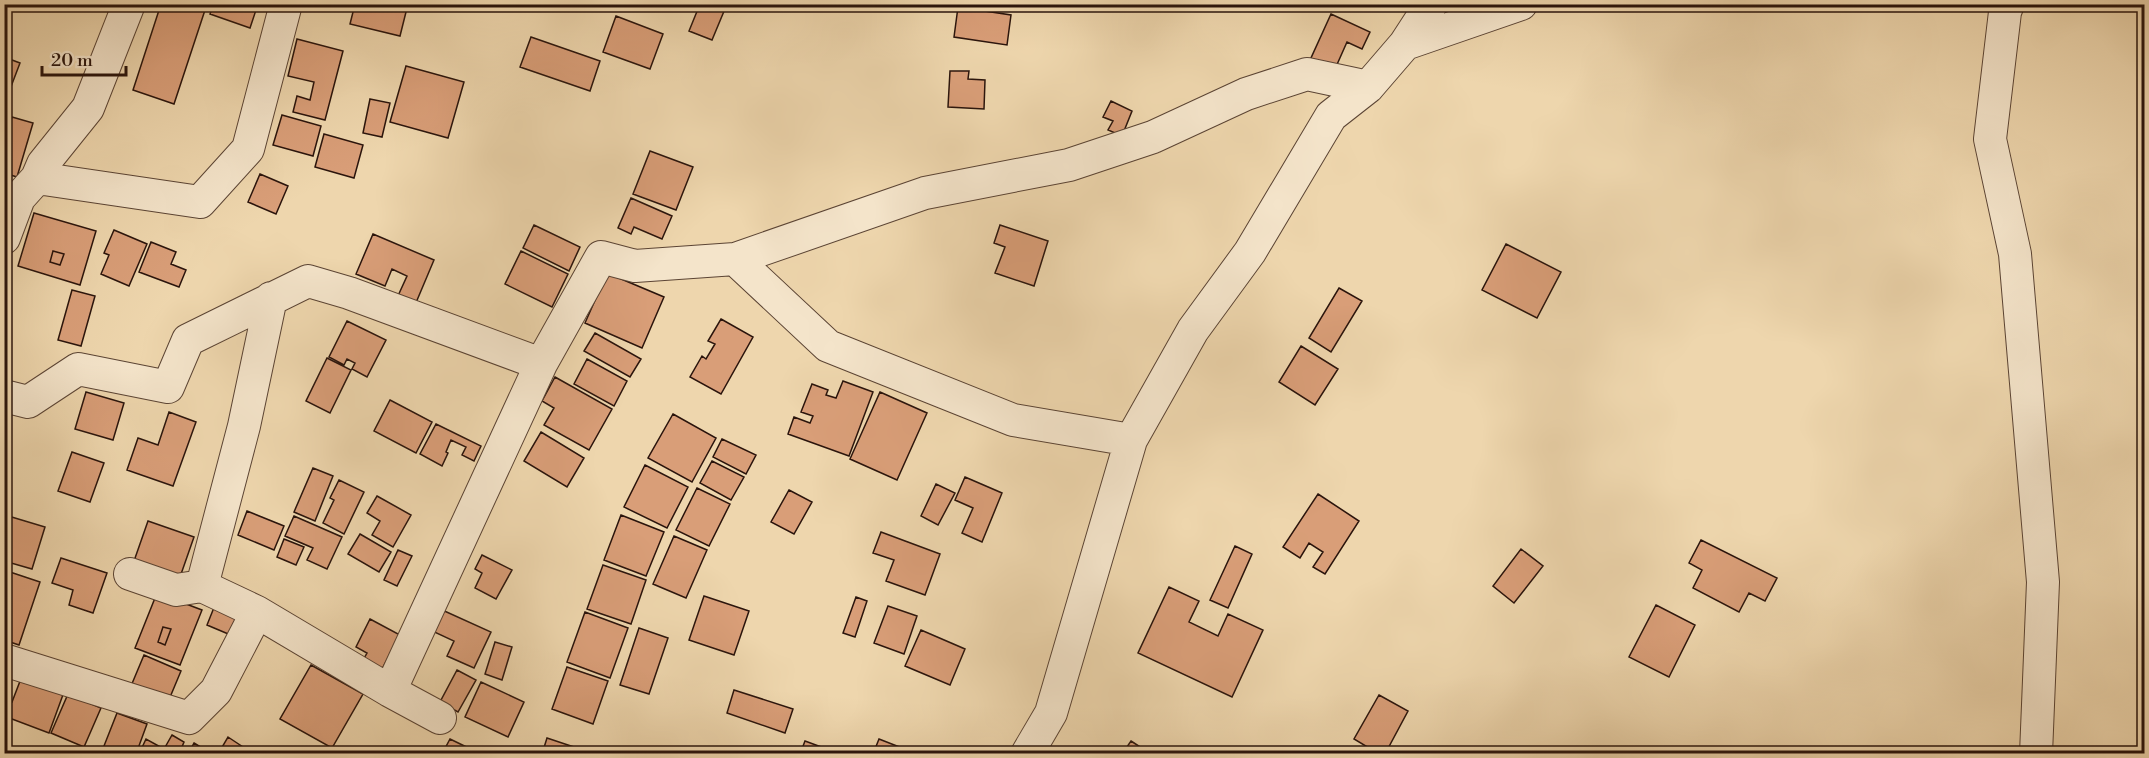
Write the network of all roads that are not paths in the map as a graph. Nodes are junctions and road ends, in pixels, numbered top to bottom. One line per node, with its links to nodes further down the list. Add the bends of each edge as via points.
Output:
1 (129, 4): 8 (street, via 88,108)
2 (286, 4): 8 (street, via 248,149 201,202)
3 (1431, 4): 6 (street)
4 (1521, 4): 6 (street)
5 (2008, 4): 22 (street, via 1990,139 2015,254 2043,582)
6 (1405, 44): 7 (street)
7 (1368, 87): 10 (street, via 1307,74 1246,94 1153,137 1069,165 925,192); 14 (street, via 1331,116 1250,252 1192,330)
8 (20, 190): 9 (street)
9 (4, 238)
10 (735, 259): 12 (street, via 635,266 601,257); 14 (street, via 828,346 1013,420)
11 (271, 298): 12 (street, via 308,281); 13 (street, via 188,340 168,387 78,369 28,402); 16 (street, via 244,426)
12 (541, 364): 19 (street)
13 (4, 396)
14 (1131, 440): 21 (street, via 1051,713)
15 (130, 574): 16 (street, via 176,590)
16 (201, 586): 17 (street)
17 (257, 612): 18 (street, via 216,691 189,718); 19 (street)
18 (4, 660)
19 (390, 691): 20 (street)
20 (440, 718)
21 (1027, 753)
22 (2036, 753)

